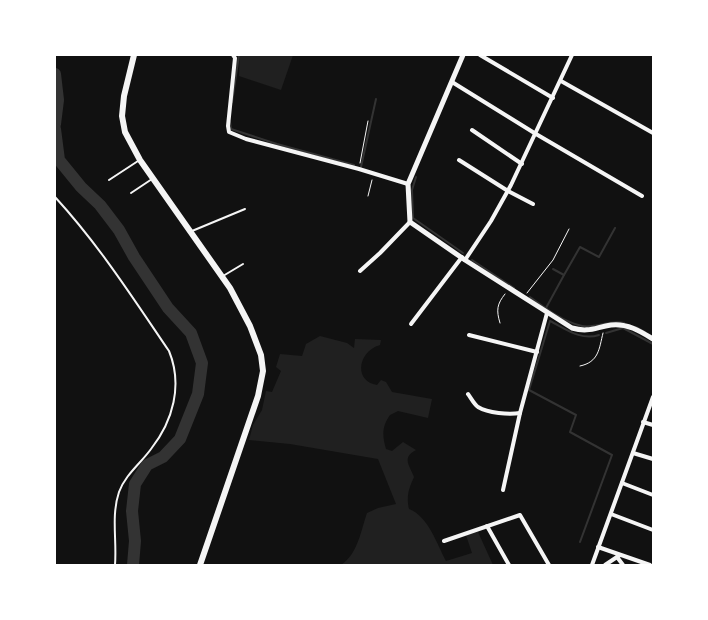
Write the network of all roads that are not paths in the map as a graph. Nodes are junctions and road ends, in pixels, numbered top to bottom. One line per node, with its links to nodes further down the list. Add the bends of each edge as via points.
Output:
1 (134, 55): 12 (main road, via 122,116 125,132)
2 (234, 55): 17 (street, via 229,132)
3 (463, 55): 7 (street)
4 (480, 55): 8 (street)
5 (572, 55): 6 (street)
6 (561, 81): 8 (street); 10 (street)
7 (452, 82): 11 (street); 17 (street)
8 (553, 98): 11 (street)
9 (472, 130): 14 (street)
10 (653, 133)
11 (536, 134): 14 (street); 20 (street)
12 (140, 160): 15 (main road); 16 (lane)
13 (459, 160): 18 (street)
14 (522, 164): 18 (street)
15 (153, 178): 19 (lane); 25 (main road)
16 (109, 180)
17 (408, 184): 24 (street)
18 (508, 191): 22 (street); 26 (street, via 491,222)
19 (130, 193)
20 (642, 196)
21 (55, 197): 51 (lane, via 118,275 173,360 176,385 173,409 152,448 130,473 116,502)
22 (533, 204)
23 (245, 209): 25 (lane)
24 (410, 222): 26 (street); 28 (street)
25 (192, 231): 29 (main road)
26 (463, 258): 30 (street); 31 (street)
27 (243, 264): 29 (lane)
28 (360, 271)
29 (223, 276): 52 (main road, via 250,326 261,355 262,371 255,408)
30 (547, 313): 33 (street, via 581,331 611,325 629,326); 34 (street)
31 (411, 324)
32 (469, 335): 34 (street)
33 (653, 339)
34 (537, 352): 37 (street)
35 (468, 394): 37 (street, via 480,408)
36 (653, 397): 38 (street)
37 (520, 413): 43 (street)
38 (643, 422): 39 (street); 40 (street)
39 (653, 425)
40 (632, 452): 41 (street); 42 (street)
41 (653, 459)
42 (622, 483): 44 (street); 45 (street)
43 (503, 490)
44 (653, 495)
45 (611, 514): 47 (street); 49 (street)
46 (487, 526): 48 (street); 53 (street); 54 (street, via 520,515)
47 (653, 530)
48 (444, 541)
49 (598, 547): 50 (street); 55 (street)
50 (619, 556): 56 (street); 57 (street); 58 (street)
51 (115, 565)
52 (200, 565)
53 (509, 565)
54 (549, 565)
55 (592, 565)
56 (605, 565)
57 (623, 565)
58 (650, 565)

